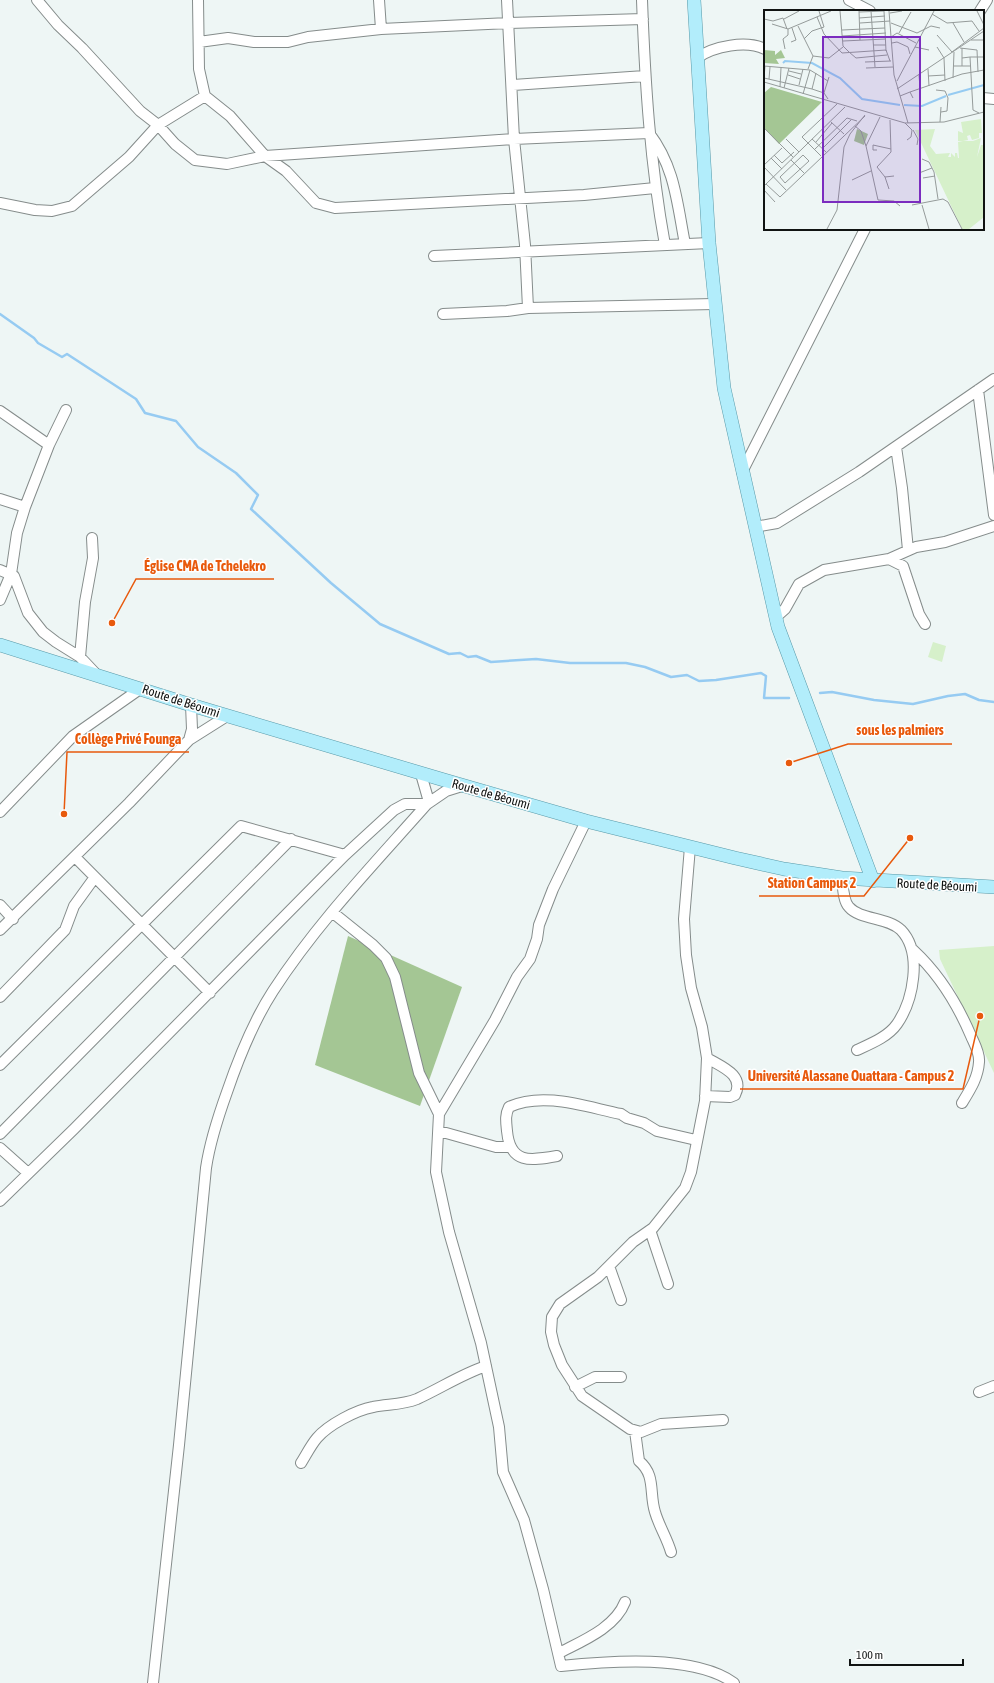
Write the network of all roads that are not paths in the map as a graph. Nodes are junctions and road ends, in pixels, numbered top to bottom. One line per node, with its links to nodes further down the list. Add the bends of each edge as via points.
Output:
1 (37, 0): 22 (street, via 58,26 140,111)
2 (198, 0): 14 (street)
3 (379, 0): 13 (street)
4 (507, 0): 12 (street)
5 (642, 0): 11 (street)
6 (694, 0): 16 (main road)
7 (849, 0): 9 (street)
8 (987, 0): 10 (street)
9 (868, 10)
10 (981, 10)
11 (643, 19): 12 (street); 17 (street)
12 (509, 23): 13 (street); 18 (street)
13 (381, 29): 14 (street, via 308,37 288,42 254,42 228,38)
14 (199, 42): 19 (street, via 199,69)
15 (764, 49): 16 (street, via 760,47 718,47)
16 (697, 58): 30 (main road)
17 (645, 76): 18 (street); 23 (street)
18 (513, 85): 24 (street)
19 (205, 96): 22 (street); 25 (street, via 230,116)
20 (984, 98): 21 (street)
21 (994, 99)
22 (158, 125): 25 (street, via 175,144 195,160 222,164); 28 (street, via 129,157 72,206 52,211)
23 (649, 133): 24 (street); 26 (street); 31 (street, via 668,163)
24 (514, 139): 25 (street); 27 (street)
25 (266, 156): 27 (street, via 316,202 335,208)
26 (655, 188): 27 (street); 32 (street)
27 (520, 198): 33 (street)
28 (0, 203)
29 (864, 230): 44 (street)
30 (709, 243): 31 (street); 35 (main road)
31 (684, 244): 32 (street)
32 (664, 245): 33 (street)
33 (525, 252): 34 (street); 36 (street)
34 (434, 256)
35 (714, 304): 36 (street); 44 (main road, via 724,388)
36 (528, 308): 37 (street)
37 (443, 314)
38 (994, 379): 39 (street)
39 (978, 390): 43 (street); 47 (street)
40 (66, 410): 42 (street)
41 (0, 411): 42 (street)
42 (49, 445): 46 (street)
43 (896, 446): 49 (street, via 778,523); 51 (street)
44 (742, 472): 49 (main road)
45 (0, 498): 46 (street)
46 (24, 507): 54 (street, via 17,534)
47 (994, 515)
48 (994, 526): 51 (street, via 945,542)
49 (755, 527): 56 (main road)
50 (92, 538): 59 (street, via 93,558 86,595)
51 (908, 550): 52 (street)
52 (889, 558): 56 (street, via 824,570 799,584 785,610); 57 (street, via 903,566 919,614)
53 (0, 570): 54 (street)
54 (12, 574): 55 (street); 59 (street, via 28,613 43,632)
55 (0, 600)
56 (776, 617): 76 (main road)
57 (925, 624)
58 (0, 645): 60 (main road, Route de Béoumi)
59 (80, 657): 60 (street)
60 (97, 675): 61 (main road, Route de Béoumi)
61 (140, 689): 62 (main road, Route de Béoumi); 68 (street, via 72,736)
62 (191, 705): 63 (main road, Route de Béoumi); 64 (street, via 192,729)
63 (227, 716): 64 (street); 65 (main road, Route de Béoumi)
64 (189, 740): 73 (street)
65 (421, 774): 66 (main road, Route de Béoumi); 67 (street)
66 (462, 786): 67 (street, via 446,791); 69 (main road, Route de Béoumi)
67 (428, 803): 72 (street, via 405,804 394,810); 79 (street)
68 (0, 812)
69 (586, 822): 71 (main road, Route de Béoumi); 92 (street, via 553,889 539,925 530,959 517,977)
70 (291, 839): 72 (street); 81 (street, via 241,826); 84 (street)
71 (690, 847): 75 (main road, Route de Béoumi, via 784,869); 88 (street, via 684,919 686,954)
72 (345, 855): 85 (street)
73 (75, 857): 74 (street); 80 (street)
74 (95, 877): 81 (street); 86 (street, via 74,906 65,930)
75 (842, 878): 76 (main road, Route de Béoumi); 83 (street, via 848,907 888,922 901,930)
76 (873, 881): 77 (main road, Route de Béoumi)
77 (994, 888)
78 (0, 905): 80 (street)
79 (332, 912): 92 (street, via 374,945 386,958 395,977 420,1073); 116 (street, via 297,955 265,1006 240,1053 209,1146)
80 (13, 918): 82 (street)
81 (142, 925): 84 (street); 89 (street)
82 (0, 930)
83 (913, 950): 87 (street, via 913,988 897,1025 881,1038); 91 (street, via 929,965 944,985 964,1019 975,1046 979,1060 977,1075)
84 (176, 958): 85 (street); 94 (street)
85 (210, 993): 99 (street)
86 (0, 997)
87 (857, 1050)
88 (707, 1058): 90 (street); 90 (street, via 736,1077 738,1084 735,1095 730,1097)
89 (0, 1065)
90 (705, 1096): 95 (street)
91 (962, 1104)
92 (440, 1114): 93 (street)
93 (439, 1131): 96 (street, via 496,1147); 105 (street, via 436,1172 441,1200)
94 (0, 1134)
95 (696, 1140): 96 (street, via 657,1131 621,1114 557,1101 520,1102 509,1107 505,1115); 101 (street, via 691,1172 685,1188)
96 (510, 1147): 98 (street, via 513,1152 531,1160)
97 (0, 1148): 99 (street)
98 (557, 1156)
99 (28, 1173): 100 (street)
100 (0, 1201)
101 (650, 1230): 102 (street, via 633,1242); 103 (street)
102 (610, 1266): 104 (street); 108 (street, via 560,1304 552,1317 551,1332 554,1345)
103 (668, 1284)
104 (620, 1300)
105 (486, 1366): 112 (street, via 466,1373 406,1403 373,1407 357,1412 317,1437); 115 (street, via 499,1427 503,1472 524,1520)
106 (621, 1377): 108 (street, via 595,1377)
107 (994, 1386): 109 (street)
108 (575, 1387): 111 (street, via 592,1404)
109 (979, 1392)
110 (723, 1420): 111 (street, via 661,1424 641,1432)
111 (635, 1431): 113 (street, via 639,1461 646,1466 650,1475 654,1510)
112 (300, 1463)
113 (671, 1552)
114 (626, 1602): 115 (street, via 622,1610 599,1631)
115 (559, 1653): 117 (street, via 561,1666 642,1661 708,1671 723,1675)
116 (153, 1683)
117 (734, 1683)

